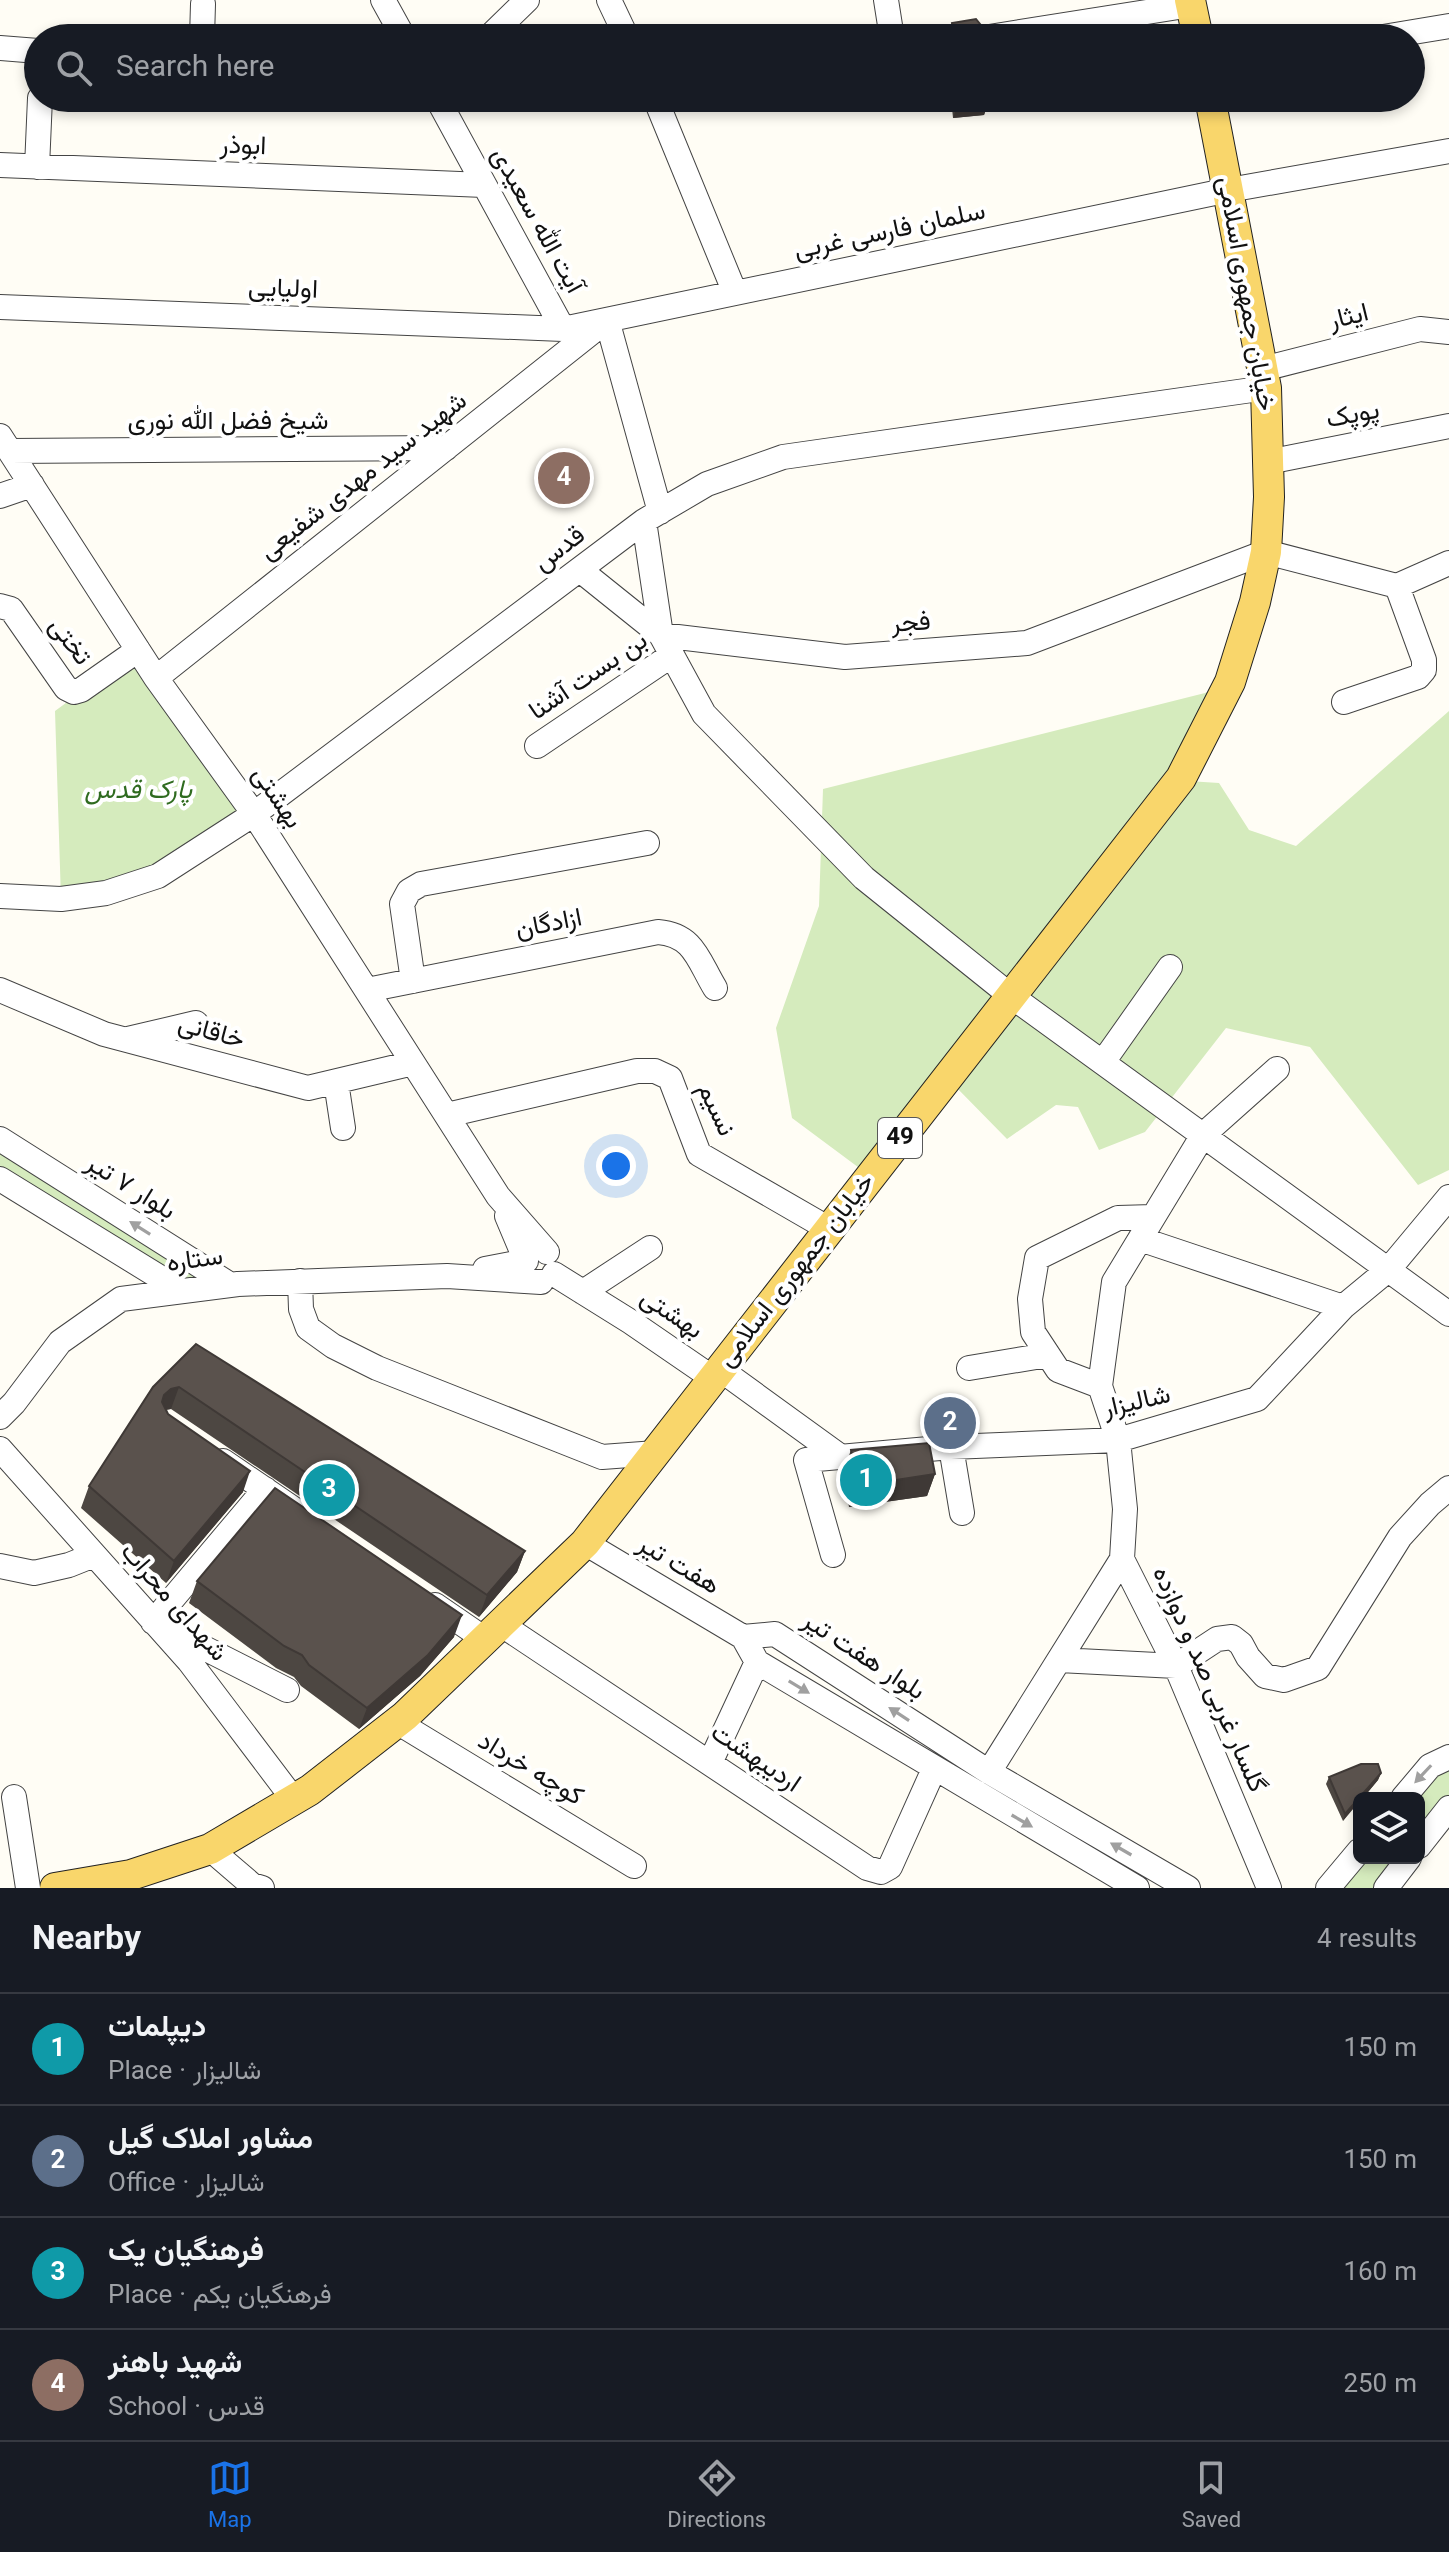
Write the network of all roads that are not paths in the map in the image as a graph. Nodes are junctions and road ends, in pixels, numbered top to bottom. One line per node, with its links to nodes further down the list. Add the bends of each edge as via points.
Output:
1 (383, 0): 8 (street)
2 (527, 0): 9 (street)
3 (609, 0): 10 (street)
4 (886, 0): 11 (street)
5 (1190, 2): 12 (street); 13 (main road)
6 (203, 4): 7 (street)
7 (202, 24)
8 (396, 24)
9 (502, 24)
10 (620, 24)
11 (890, 24)
12 (1064, 24)
13 (1195, 24)
14 (1449, 26): 15 (street)
15 (1425, 30)
16 (0, 48): 17 (street)
17 (24, 50)
18 (39, 112): 24 (street)
19 (445, 112): 25 (street, آیت الله سعیدی)
20 (661, 112): 27 (street)
21 (1213, 112): 26 (main road, خیابان جمهوری اسلامی / 49)
22 (1449, 151): 26 (street, سلمان فارسی غربی)
23 (0, 165): 24 (street, ابوذر)
24 (37, 167): 25 (street, ابوذر)
25 (484, 185): 30 (street, آیت الله سعیدی)
26 (1229, 190): 27 (street, سلمان فارسی غربی); 32 (main road, خیابان جمهوری اسلامی / 49)
27 (735, 293): 29 (street, سلمان فارسی غربی)
28 (0, 307): 30 (street, اولیایی)
29 (607, 320): 30 (street, سلمان فارسی غربی); 35 (street, شهید سید مهدی شفیعی); 39 (street)
30 (563, 329)
31 (1449, 332): 32 (street, ایثار, via 1420,329)
32 (1264, 379): 36 (main road, خیابان جمهوری اسلامی / 49); 39 (street, قدس, via 783,457 707,484)
33 (1449, 426): 36 (street, پوپک)
34 (5, 443): 35 (street, شیخ فضل الله نوری); 37 (street, بهشتی)
35 (446, 448): 47 (street, شهید سید مهدی شفیعی)
36 (1268, 462): 40 (main road, خیابان جمهوری اسلامی / 49)
37 (32, 485): 38 (street); 46 (street, بهشتی)
38 (0, 496)
39 (652, 517): 42 (street, قدس); 45 (street)
40 (1266, 552): 43 (street); 45 (street, فجر, via 1027,643 845,657); 58 (main road, خیابان جمهوری اسلامی / 49, via 1230,682 1181,778)
41 (1449, 563): 43 (street)
42 (580, 570): 45 (street); 50 (street, قدس)
43 (1397, 586): 48 (street, via 1424,670 1418,677)
44 (0, 606): 46 (street, تختی, via 11,609 74,692)
45 (666, 645): 49 (street, بن بست آشنا); 58 (street, via 704,714 864,878)
46 (138, 650): 47 (street, بهشتی)
47 (156, 678): 50 (street, بهشتی)
48 (1344, 702)
49 (537, 746)
50 (254, 814): 52 (street, قدس, via 158,876 106,893 61,899); 57 (street, بهشتی)
51 (647, 843): 54 (street, via 421,884 409,891 402,904)
52 (0, 896)
53 (1170, 967): 61 (street)
54 (413, 981): 55 (street, ازادگان, via 658,932 688,942); 57 (street, ازادگان)
55 (715, 988)
56 (0, 990): 60 (street, خاقانی)
57 (367, 990): 62 (street, بهشتی)
58 (1011, 996): 61 (street); 72 (main road, خیابان جمهوری اسلامی / 49)
59 (196, 1023): 60 (street)
60 (126, 1040): 64 (street, خاقانی, via 308,1088)
61 (1103, 1062): 67 (street)
62 (413, 1063): 64 (street, خاقانی); 65 (street, بهشتی)
63 (1277, 1069): 67 (street, گلسار غربی صد و دوازده)
64 (336, 1082): 66 (street)
65 (447, 1115): 72 (street, نسیم, via 655,1071 670,1078 699,1154); 75 (street, بهشتی)
66 (343, 1128)
67 (1203, 1135): 71 (street, گلسار غربی صد و دوازده); 76 (street)
68 (0, 1139): 78 (street, بلوار ۷ تیر, one-way to 68)
69 (0, 1179): 79 (street)
70 (1449, 1197): 76 (street, شالیزار)
71 (1153, 1217): 73 (street, گلسار غربی صد و دوازده); 83 (street, via 1118,1218 1037,1258 1030,1299 1033,1332)
72 (829, 1229): 85 (main road, خیابان جمهوری اسلامی / 49)
73 (1140, 1239): 81 (street); 86 (street, گلسار غربی صد و دوازده, via 1114,1282)
74 (650, 1248): 80 (street)
75 (542, 1268): 77 (street, ستاره); 80 (street, بهشتی)
76 (1389, 1269): 81 (street, شالیزار); 82 (street)
77 (300, 1281): 78 (street, ستاره); 92 (street, via 308,1328 377,1368 602,1457)
78 (229, 1284): 79 (street, ستاره)
79 (182, 1291): 87 (street, ستاره, via 121,1299 60,1342)
80 (583, 1292): 85 (street, بهشتی)
81 (1343, 1307): 88 (street, شالیزار, via 1257,1399)
82 (1449, 1314)
83 (1048, 1355): 84 (street); 86 (street, via 1058,1370)
84 (969, 1368)
85 (718, 1375): 92 (main road, خیابان جمهوری اسلامی / 49); 93 (street)
86 (1100, 1386): 88 (street, گلسار غربی صد و دوازده)
87 (0, 1417)
88 (1118, 1440): 89 (street, شالیزار); 101 (street, گلسار غربی صد و دوازده, via 1125,1509)
89 (951, 1447): 93 (street, شالیزار); 96 (street)
90 (205, 1448): 95 (street)
91 (0, 1449): 99 (street, شهدای محراب)
92 (656, 1453): 98 (main road, خیابان جمهوری اسلامی / 49)
93 (841, 1457): 100 (street, شالیزار, via 806,1460)
94 (1449, 1488): 109 (street, via 1400,1537 1318,1668 1284,1680 1265,1676 1232,1637 1217,1639)
95 (265, 1489): 97 (street); 104 (street)
96 (962, 1513)
97 (317, 1525)
98 (585, 1543): 105 (main road, خیابان جمهوری اسلامی / 49); 106 (street, هفت تیر)
99 (94, 1555): 102 (street, via 34,1573); 104 (street, شهدای محراب)
100 (833, 1555)
101 (1122, 1559): 107 (street); 109 (street, گلسار غربی صد و دوازده)
102 (0, 1566)
103 (421, 1595): 105 (street, اردیبهشت)
104 (153, 1622): 110 (street); 118 (street, شهدای محراب, via 189,1661)
105 (494, 1632): 111 (main road, خیابان جمهوری اسلامی / 49); 113 (street, اردیبهشت)
106 (743, 1637): 108 (street); 115 (street, بلوار هفت تیر, one-way to 106, via 775,1634)
107 (1059, 1660): 109 (street); 115 (street)
108 (757, 1662): 113 (street); 114 (street, one-way to 114)
109 (1176, 1666): 131 (street, گلسار غربی صد و دوازده)
110 (287, 1690)
111 (397, 1722): 118 (main road, خیابان جمهوری اسلامی / 49); 124 (street, کوچه خرداد)
112 (1449, 1757): 116 (street, one-way to 116, via 1430,1766)
113 (710, 1763): 114 (street, اردیبهشت, via 867,1868 881,1872 890,1867)
114 (934, 1769): 129 (street, one-way to 129)
115 (989, 1772): 130 (street, بلوار هفت تیر, one-way to 115)
116 (1408, 1792)
117 (14, 1797): 126 (street)
118 (294, 1800): 121 (main road, خیابان جمهوری اسلامی / 49)
119 (1449, 1808): 120 (street)
120 (1425, 1838)
121 (210, 1849): 125 (main road, خیابان جمهوری اسلامی / 49); 128 (street)
122 (1353, 1858): 132 (street)
123 (1404, 1864): 133 (street)
124 (634, 1866)
125 (112, 1884): 127 (main road, خیابان جمهوری اسلامی / 49)
126 (28, 1888)
127 (55, 1888)
128 (262, 1888)
129 (1137, 1888)
130 (1188, 1888)
131 (1269, 1888)
132 (1328, 1888)
133 (1386, 1888)

